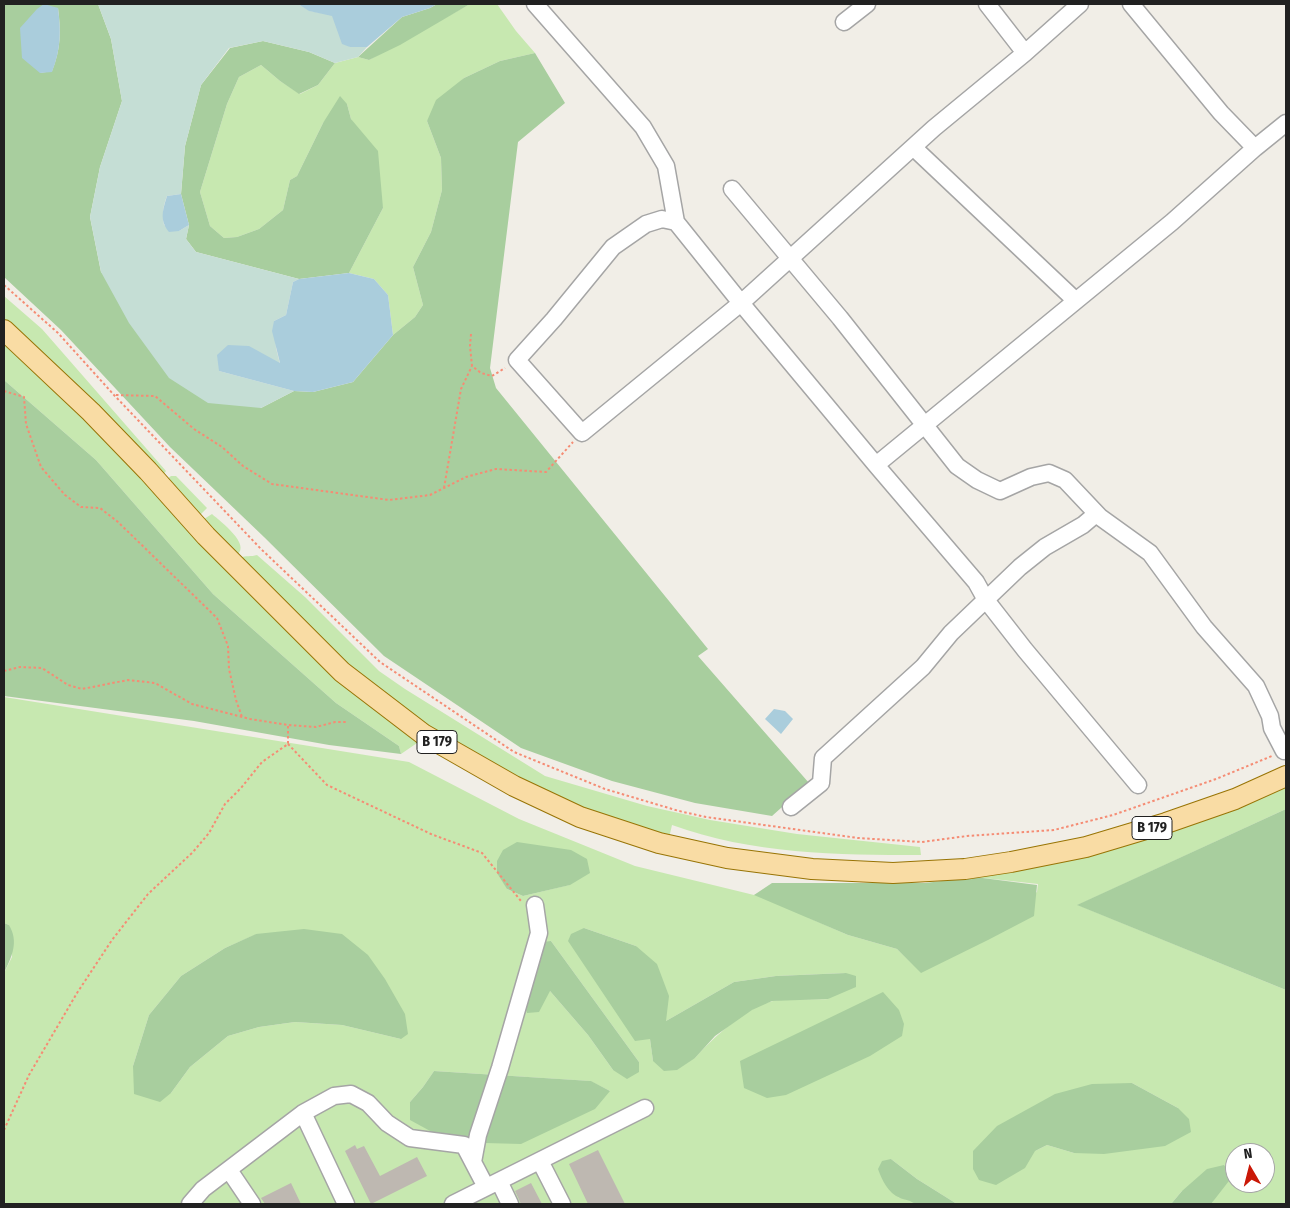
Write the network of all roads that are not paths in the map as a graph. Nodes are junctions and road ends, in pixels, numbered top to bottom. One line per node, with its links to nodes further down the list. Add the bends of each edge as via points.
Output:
1 (535, 4): 12 (lane, via 643,127 666,166)
2 (867, 4): 6 (lane)
3 (987, 4): 7 (lane)
4 (1080, 4): 7 (lane)
5 (1131, 4): 10 (lane, via 1221,113)
6 (844, 22)
7 (1025, 53): 9 (lane)
8 (1286, 123): 10 (lane)
9 (913, 147): 13 (lane); 14 (lane)
10 (1255, 148): 14 (lane, via 1172,222)
11 (732, 189): 13 (lane)
12 (676, 222): 15 (lane); 15 (lane, via 662,219 646,224 613,247 517,360 582,433)
13 (790, 259): 15 (lane); 17 (lane)
14 (1075, 300): 17 (lane)
15 (741, 303): 18 (lane)
16 (4, 330): 22 (main road, B 179, via 91,412 206,536 342,672 423,734 514,786 580,817 659,843 727,858 812,869 893,873 1012,862 1086,848 1217,805)
17 (926, 425): 18 (lane); 19 (lane, via 957,466 977,480 1000,491 1049,473 1065,480)
18 (876, 465): 20 (lane, via 976,582)
19 (1096, 514): 20 (lane, via 1045,547); 21 (lane, via 1150,553 1204,627 1256,686)
20 (986, 600): 23 (lane); 24 (lane, via 951,632 923,668 823,758 821,783)
21 (1284, 751)
22 (1286, 776)
23 (1138, 785)
24 (791, 807)
25 (536, 907): 29 (lane, via 539,934 478,1135)
26 (645, 1108): 28 (lane)
27 (302, 1113): 29 (lane, via 334,1096 351,1094 368,1103 387,1123 410,1138 464,1145); 30 (lane); 34 (lane)
28 (540, 1161): 31 (lane); 37 (lane)
29 (473, 1162): 31 (lane)
30 (229, 1170): 32 (lane, via 203,1189); 33 (lane)
31 (493, 1184): 35 (lane); 36 (lane)
32 (190, 1204)
33 (252, 1204)
34 (346, 1204)
35 (454, 1204)
36 (510, 1204)
37 (562, 1204)

